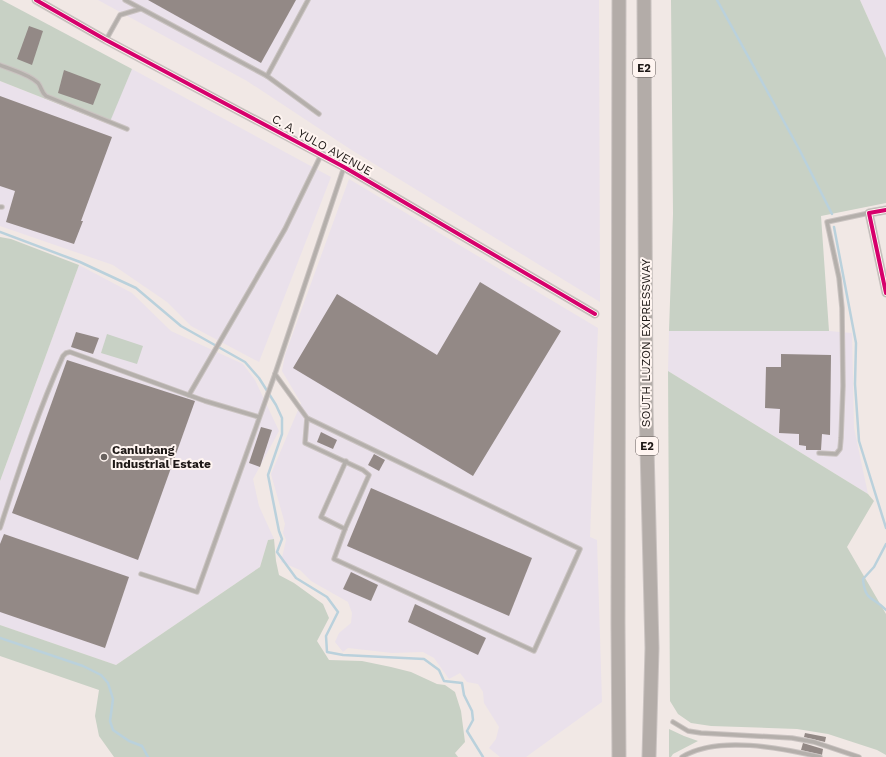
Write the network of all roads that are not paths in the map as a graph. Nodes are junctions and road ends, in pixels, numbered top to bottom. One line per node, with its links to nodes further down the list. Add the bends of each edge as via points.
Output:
1 (36, 0): 7 (street, C. A. YULO AVENUE)
2 (125, 0): 6 (lane)
3 (308, 0): 9 (lane)
4 (619, 0): 28 (highway, E2)
5 (644, 0): 29 (highway, SOUTH LUZON EXPRESSWAY / E2, via 646,407 652,648)
6 (140, 9): 7 (lane, via 120,16); 9 (lane)
7 (106, 40): 12 (street, C. A. YULO AVENUE)
8 (0, 65): 11 (lane, via 36,81 46,96)
9 (267, 76): 10 (lane)
10 (319, 114)
11 (127, 129)
12 (321, 155): 13 (street, C. A. YULO AVENUE); 19 (lane, via 285,229)
13 (344, 167): 17 (street, C. A. YULO AVENUE); 18 (lane)
14 (886, 210): 15 (street)
15 (869, 213): 16 (street); 22 (lane, via 827,222 839,278 842,308 842,431 839,452)
16 (886, 293)
17 (595, 314)
18 (275, 374): 20 (lane); 21 (lane)
19 (188, 394): 20 (lane); 24 (lane, via 98,361 70,352 65,354 52,381)
20 (260, 418): 26 (lane, via 197,592)
21 (307, 418): 23 (lane, via 305,443); 25 (lane, via 580,549 534,651 334,559)
22 (819, 453)
23 (346, 461): 25 (lane, via 369,475); 25 (lane, via 321,517)
24 (0, 528)
25 (345, 529)
26 (141, 574)
27 (673, 722): 32 (lane, via 688,731 702,733 786,737 814,742)
28 (619, 757)
29 (649, 757)
30 (682, 757): 31 (lane, via 716,745 756,746)
31 (820, 757)
32 (859, 757)

